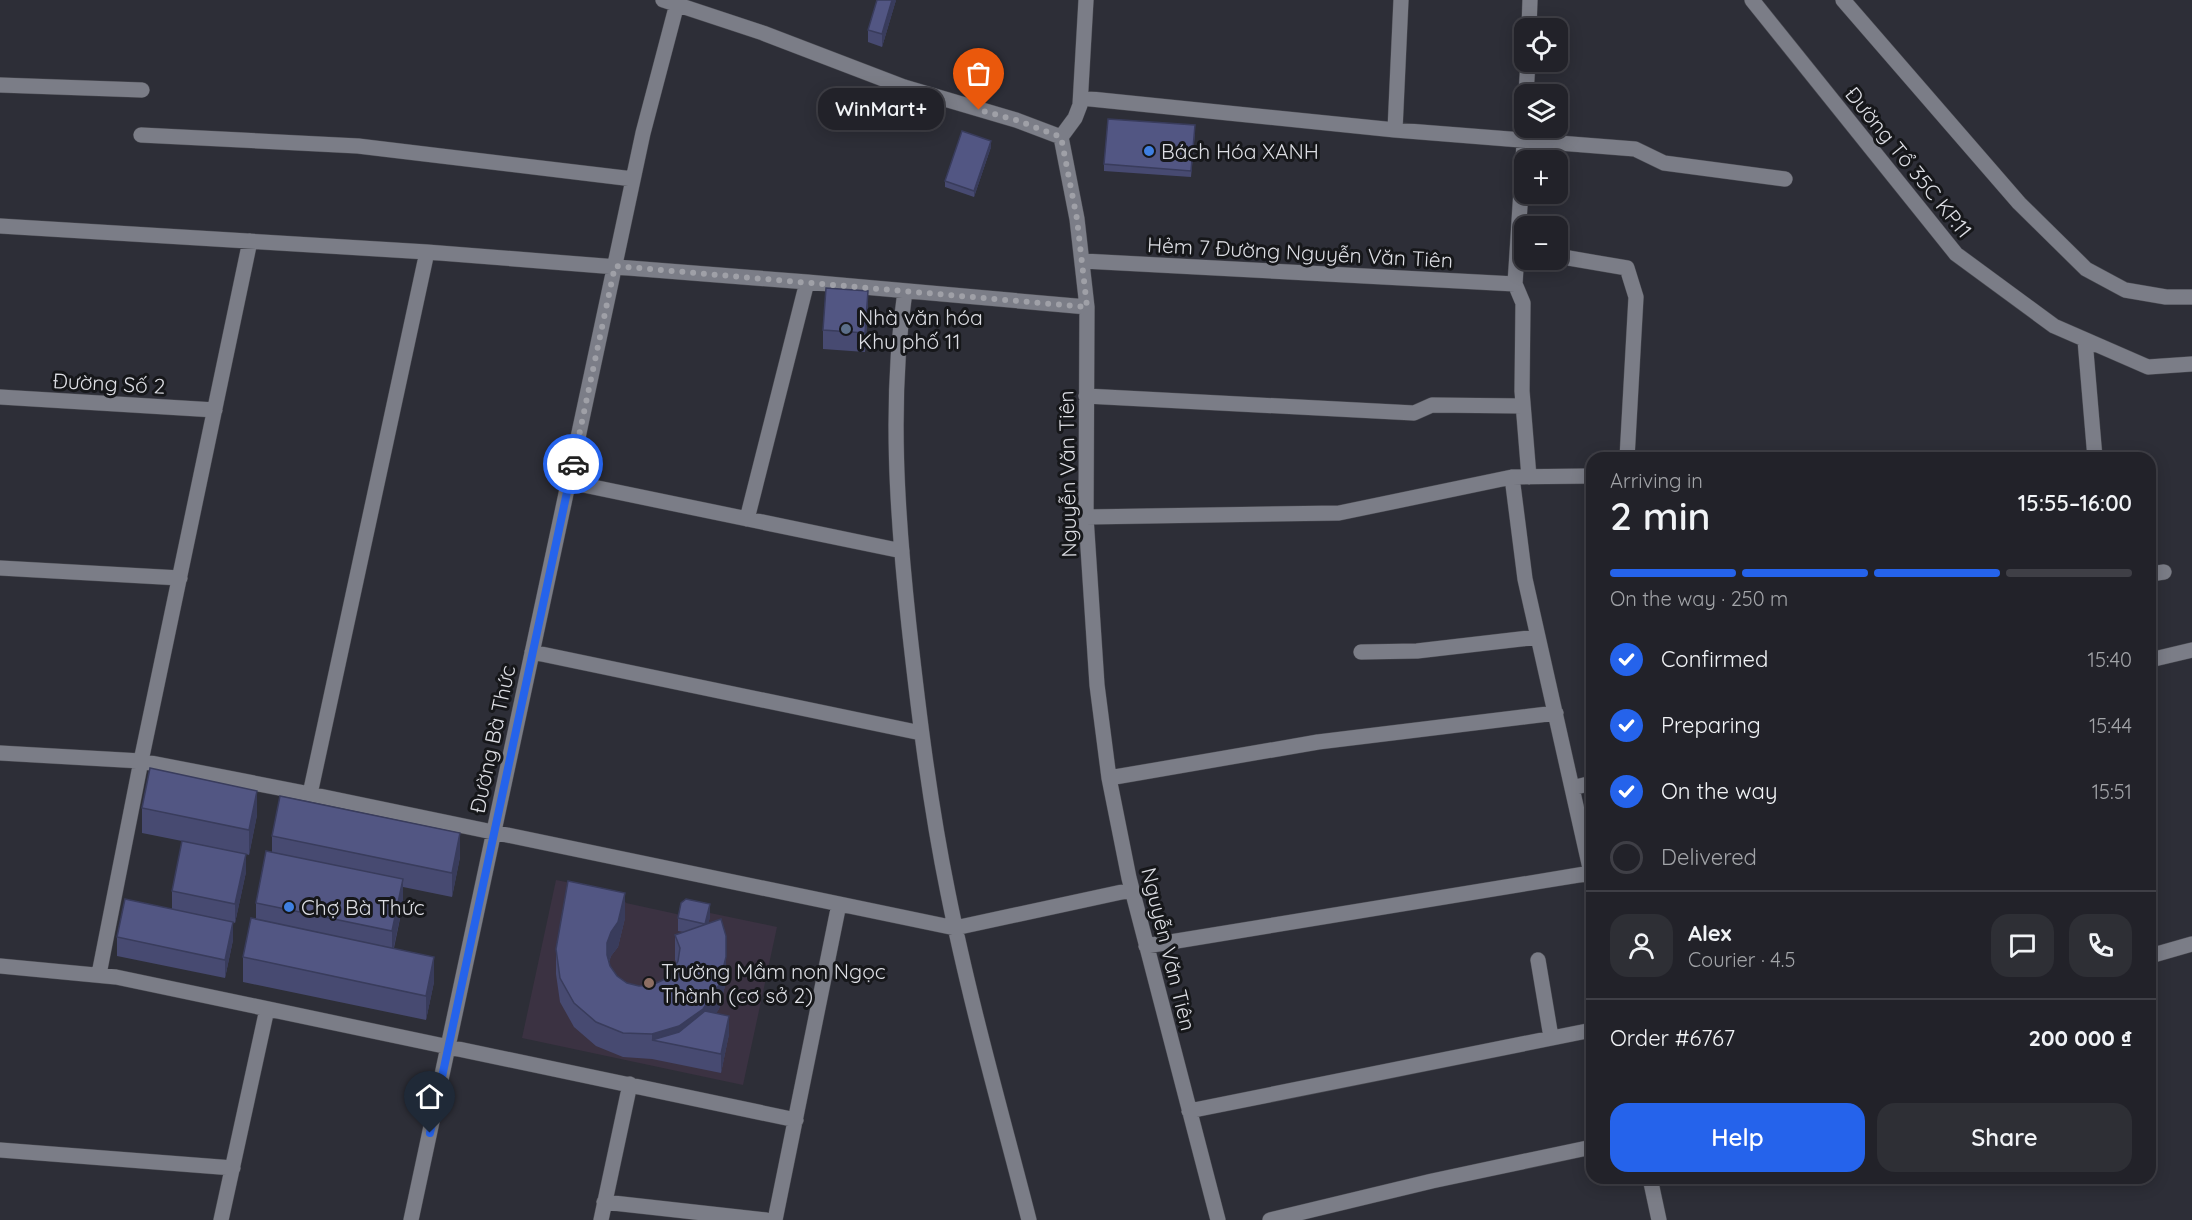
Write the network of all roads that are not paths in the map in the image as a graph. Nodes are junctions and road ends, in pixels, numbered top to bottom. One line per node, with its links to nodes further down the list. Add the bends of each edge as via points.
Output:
1 (1086, 0): 10 (street)
2 (1401, 0): 11 (street)
3 (1530, 0): 7 (street)
4 (1752, 0): 32 (street, Đường Tổ 35C KP.11, via 1956,254 2054,326)
5 (1843, 0): 30 (street, via 2019,203 2085,269 2125,290)
6 (672, 1): 14 (street, via 904,87); 18 (street, Đường Bà Thức)
7 (1529, 18)
8 (0, 85): 9 (street)
9 (142, 90)
10 (1081, 98): 11 (street); 14 (street, via 1078,112)
11 (1395, 130): 12 (street)
12 (1514, 134)
13 (141, 135): 18 (street, via 358,146)
14 (1061, 137): 24 (street, Nguyễn Văn Tiên)
15 (1525, 138): 19 (street)
16 (1554, 138): 17 (street, via 1635,149 1664,163)
17 (1785, 178)
18 (633, 179): 25 (street, Đường Bà Thức)
19 (1522, 216)
20 (0, 226): 21 (street)
21 (250, 241): 22 (street); 37 (street)
22 (427, 252): 25 (street); 61 (street)
23 (1568, 258): 38 (street, via 1627,268 1636,297)
24 (1083, 261): 28 (street, Hẻm 7 Đường Nguyễn Văn Tiên); 31 (street, Nguyễn Văn Tiên)
25 (615, 266): 27 (street); 43 (street, Đường Bà Thức)
26 (1517, 270): 28 (street)
27 (807, 282): 29 (street); 45 (street)
28 (1515, 284): 36 (street, via 1523,303)
29 (904, 291): 31 (street); 46 (street, via 896,406)
30 (2192, 297)
31 (1087, 307): 34 (street, Nguyễn Văn Tiên)
32 (2085, 340): 33 (street, Đường Tổ 35C KP.11, via 2148,366); 39 (street)
33 (2192, 364)
34 (1086, 396): 36 (street, via 1414,413 1432,405); 44 (street, Nguyễn Văn Tiên)
35 (0, 398): 37 (street, Đường Số 2)
36 (1523, 406): 42 (street)
37 (215, 410): 48 (street)
38 (1627, 452)
39 (2094, 452)
40 (1586, 476): 42 (street)
41 (1512, 477): 42 (street); 44 (street, via 1339,513); 49 (street, via 1525,579)
42 (1529, 477)
43 (569, 482): 45 (street); 51 (street, Đường Bà Thức)
44 (1086, 517): 58 (street, Nguyễn Văn Tiên, via 1097,685)
45 (747, 519): 46 (street)
46 (902, 551): 55 (street)
47 (0, 568): 48 (street)
48 (180, 578): 57 (street)
49 (1538, 637): 52 (street, via 1417,651); 54 (street)
50 (2192, 650): 53 (street)
51 (532, 652): 55 (street); 62 (street, Đường Bà Thức)
52 (1361, 652)
53 (2156, 659)
54 (1556, 713): 58 (street, via 1318,741); 60 (street)
55 (921, 733): 67 (street)
56 (0, 753): 57 (street)
57 (141, 761): 61 (street); 73 (street)
58 (1108, 778): 65 (street, Nguyễn Văn Tiên)
59 (1586, 784): 60 (street)
60 (1572, 788): 63 (street)
61 (310, 794): 62 (street)
62 (494, 832): 66 (street); 77 (street, Đường Bà Thức)
63 (1586, 852)
64 (1586, 876): 69 (street)
65 (1131, 890): 67 (street); 69 (street, Nguyễn Văn Tiên)
66 (839, 904): 67 (street); 80 (street)
67 (955, 928): 91 (street)
68 (2192, 944): 70 (street)
69 (1146, 946): 79 (street, Nguyễn Văn Tiên)
70 (2156, 955)
71 (1538, 960): 76 (street)
72 (0, 966): 73 (street)
73 (99, 974): 74 (street)
74 (267, 1008): 77 (street); 83 (street)
75 (1586, 1030): 76 (street)
76 (1551, 1037): 79 (street)
77 (448, 1046): 78 (street); 87 (street, Đường Bà Thức)
78 (630, 1084): 80 (street); 85 (street)
79 (1189, 1111): 92 (street, Nguyễn Văn Tiên)
80 (796, 1120): 90 (street)
81 (1586, 1148): 93 (street)
82 (0, 1150): 83 (street)
83 (233, 1168): 86 (street)
84 (1651, 1184): 94 (street)
85 (604, 1202): 88 (street); 89 (street)
86 (221, 1220)
87 (411, 1220)
88 (600, 1220)
89 (766, 1220)
90 (775, 1220)
91 (1029, 1220)
92 (1218, 1220)
93 (1270, 1220)
94 (1659, 1220)

